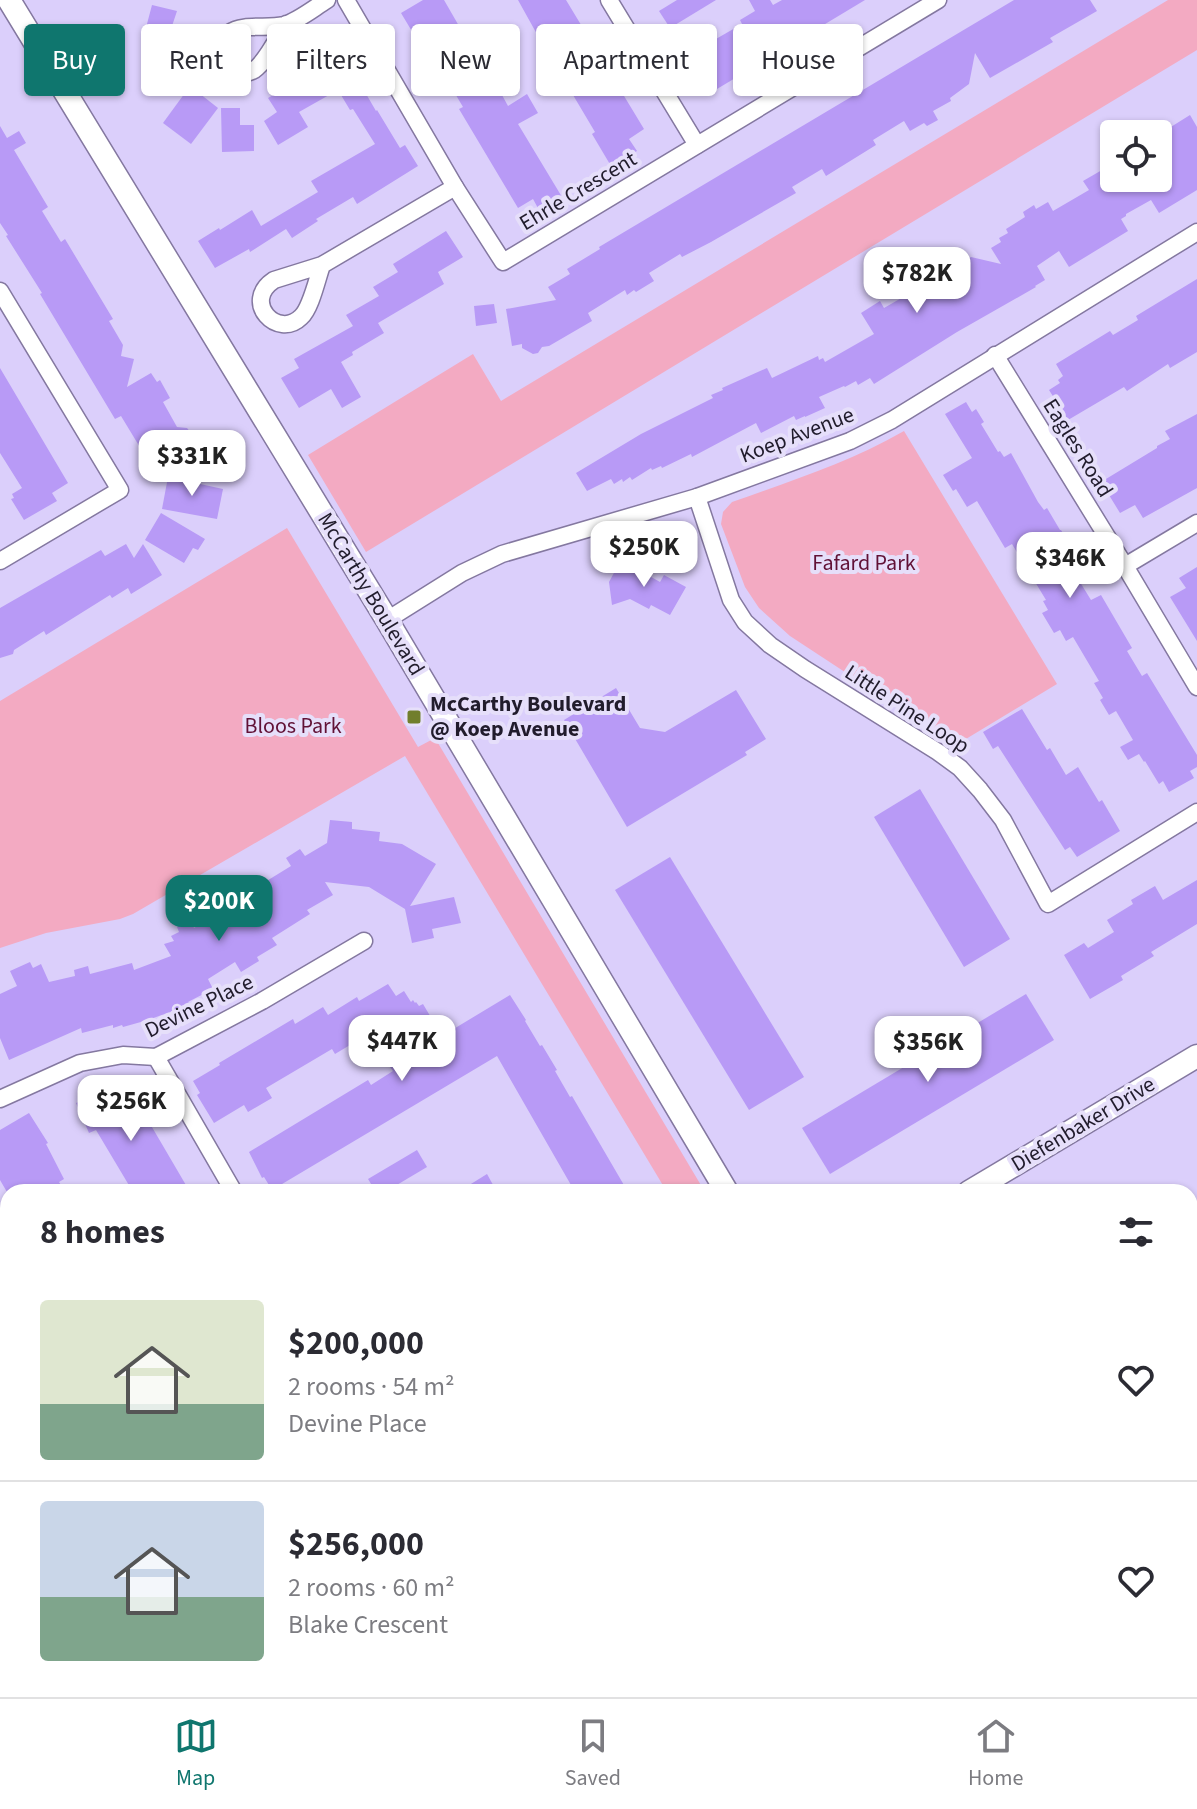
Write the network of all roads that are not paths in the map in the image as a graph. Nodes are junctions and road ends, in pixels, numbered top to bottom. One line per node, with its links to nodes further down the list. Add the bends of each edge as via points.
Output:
1 (9, 0): 17 (main road, McCarthy Boulevard)
2 (327, 0): 6 (street)
3 (346, 0): 8 (street, Ehrle Crescent)
4 (609, 0): 7 (street)
5 (938, 0): 7 (street, Ehrle Crescent)
6 (286, 24)
7 (697, 145): 8 (street, Ehrle Crescent, via 503,262)
8 (455, 187): 10 (street)
9 (1197, 232): 12 (street, Koep Avenue)
10 (322, 265)
11 (0, 291): 15 (street, via 120,490)
12 (995, 355): 13 (street, Koep Avenue, via 850,441); 16 (street, Eagles Road)
13 (697, 497): 17 (street, Koep Avenue, via 502,554); 19 (street, Little Pine Loop, via 731,600 745,622 805,669 960,768 1003,820 1048,904)
14 (1197, 523): 16 (street)
15 (0, 561)
16 (1125, 566): 18 (street, Eagles Road)
17 (387, 620): 25 (main road, McCarthy Boulevard)
18 (1197, 687)
19 (1197, 812)
20 (364, 941): 22 (street, Devine Place)
21 (1197, 1056): 26 (main road, Diefenbaker Drive)
22 (156, 1057): 23 (street, Devine Place, via 123,1055 80,1063); 24 (street)
23 (0, 1099)
24 (229, 1184)
25 (722, 1184)
26 (982, 1184)

